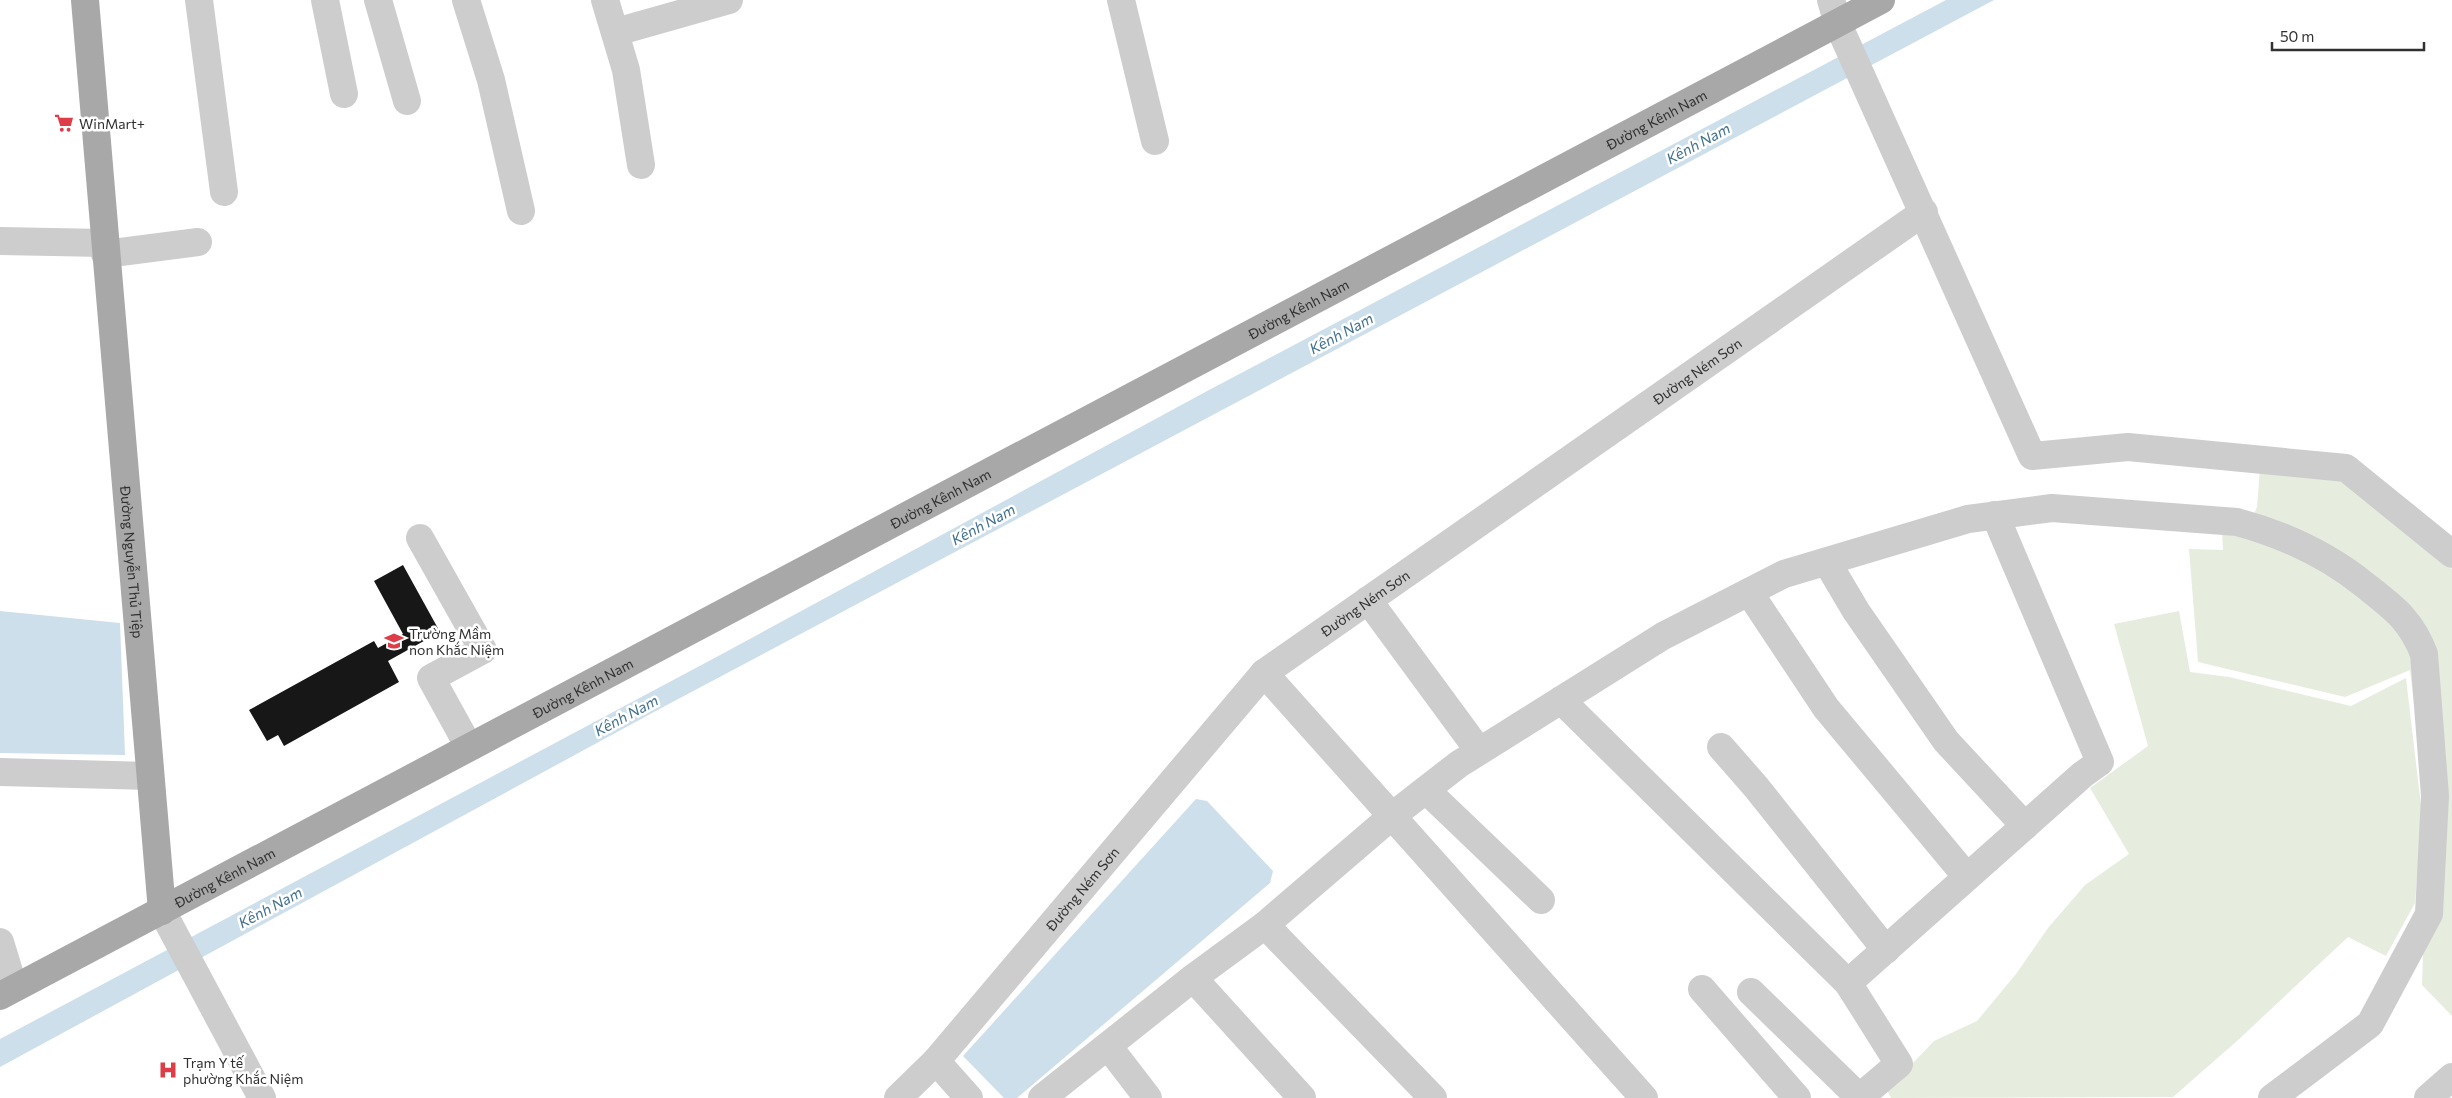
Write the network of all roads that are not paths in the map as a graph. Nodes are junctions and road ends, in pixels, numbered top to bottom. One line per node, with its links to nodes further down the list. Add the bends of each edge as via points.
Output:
1 (85, 0): 21 (main road, Đường Nguyễn Thủ Tiệp)
2 (199, 0): 16 (street)
3 (325, 0): 12 (street)
4 (378, 0): 13 (street)
5 (466, 0): 17 (street, via 491,80)
6 (605, 0): 11 (street)
7 (730, 0): 11 (street)
8 (1121, 0): 14 (street)
9 (1881, 0): 10 (main road, Đường Kênh Nam)
10 (1835, 16): 18 (street); 30 (main road, Đường Kênh Nam)
11 (616, 32): 15 (street, via 626,70)
12 (344, 94)
13 (408, 101)
14 (1156, 141)
15 (641, 165)
16 (224, 192)
17 (522, 211)
18 (1924, 212): 24 (street, via 2032,456 2128,446 2346,468); 27 (street, Đường Ném Sơn)
19 (0, 240): 21 (street)
20 (198, 242): 21 (street)
21 (105, 248): 34 (main road, Đường Nguyễn Thủ Tiệp)
22 (1995, 516): 25 (street, via 1968,520); 37 (street, via 2100,762); 38 (street, via 2052,508 2237,522 2290,540 2348,570 2402,614 2424,654 2435,796)
23 (420, 538): 30 (street, via 482,650 431,678)
24 (2452, 554)
25 (1827, 562): 26 (street, via 1784,574); 37 (street, via 1856,611 1946,742)
26 (1749, 592): 29 (street, via 1664,636); 39 (street, via 1826,708)
27 (1368, 600): 28 (street, Đường Ném Sơn); 32 (street)
28 (1264, 673): 36 (street); 51 (street, Đường Ném Sơn)
29 (1561, 700): 32 (street); 46 (street)
30 (469, 747): 41 (main road, Đường Kênh Nam)
31 (1721, 747): 44 (street, via 1756,786)
32 (1479, 752): 35 (street)
33 (0, 772): 34 (street)
34 (150, 776): 41 (main road, Đường Nguyễn Thủ Tiệp)
35 (1426, 790): 36 (street); 40 (street)
36 (1392, 816): 42 (street); 60 (street)
37 (2025, 826): 39 (street)
38 (2443, 839): 63 (street, via 2429,914 2370,1024)
39 (1967, 877): 44 (street)
40 (1541, 900)
41 (161, 911): 48 (main road, Đường Kênh Nam); 53 (street, Đường Nguyễn Thủ Tiệp)
42 (1266, 926): 45 (street); 59 (street)
43 (0, 942): 48 (street)
44 (1886, 950): 46 (street)
45 (1193, 978): 50 (street); 58 (street)
46 (1848, 984): 62 (street, via 1899,1064)
47 (1702, 989): 61 (street)
48 (7, 992)
49 (1751, 992): 62 (street)
50 (1108, 1046): 56 (street); 57 (street)
51 (936, 1062): 54 (street, Đường Ném Sơn); 55 (street)
52 (2452, 1077): 64 (street)
53 (262, 1098)
54 (898, 1098)
55 (969, 1098)
56 (1042, 1098)
57 (1148, 1098)
58 (1302, 1098)
59 (1433, 1098)
60 (1644, 1098)
61 (1797, 1098)
62 (1860, 1098)
63 (2272, 1098)
64 (2428, 1098)

